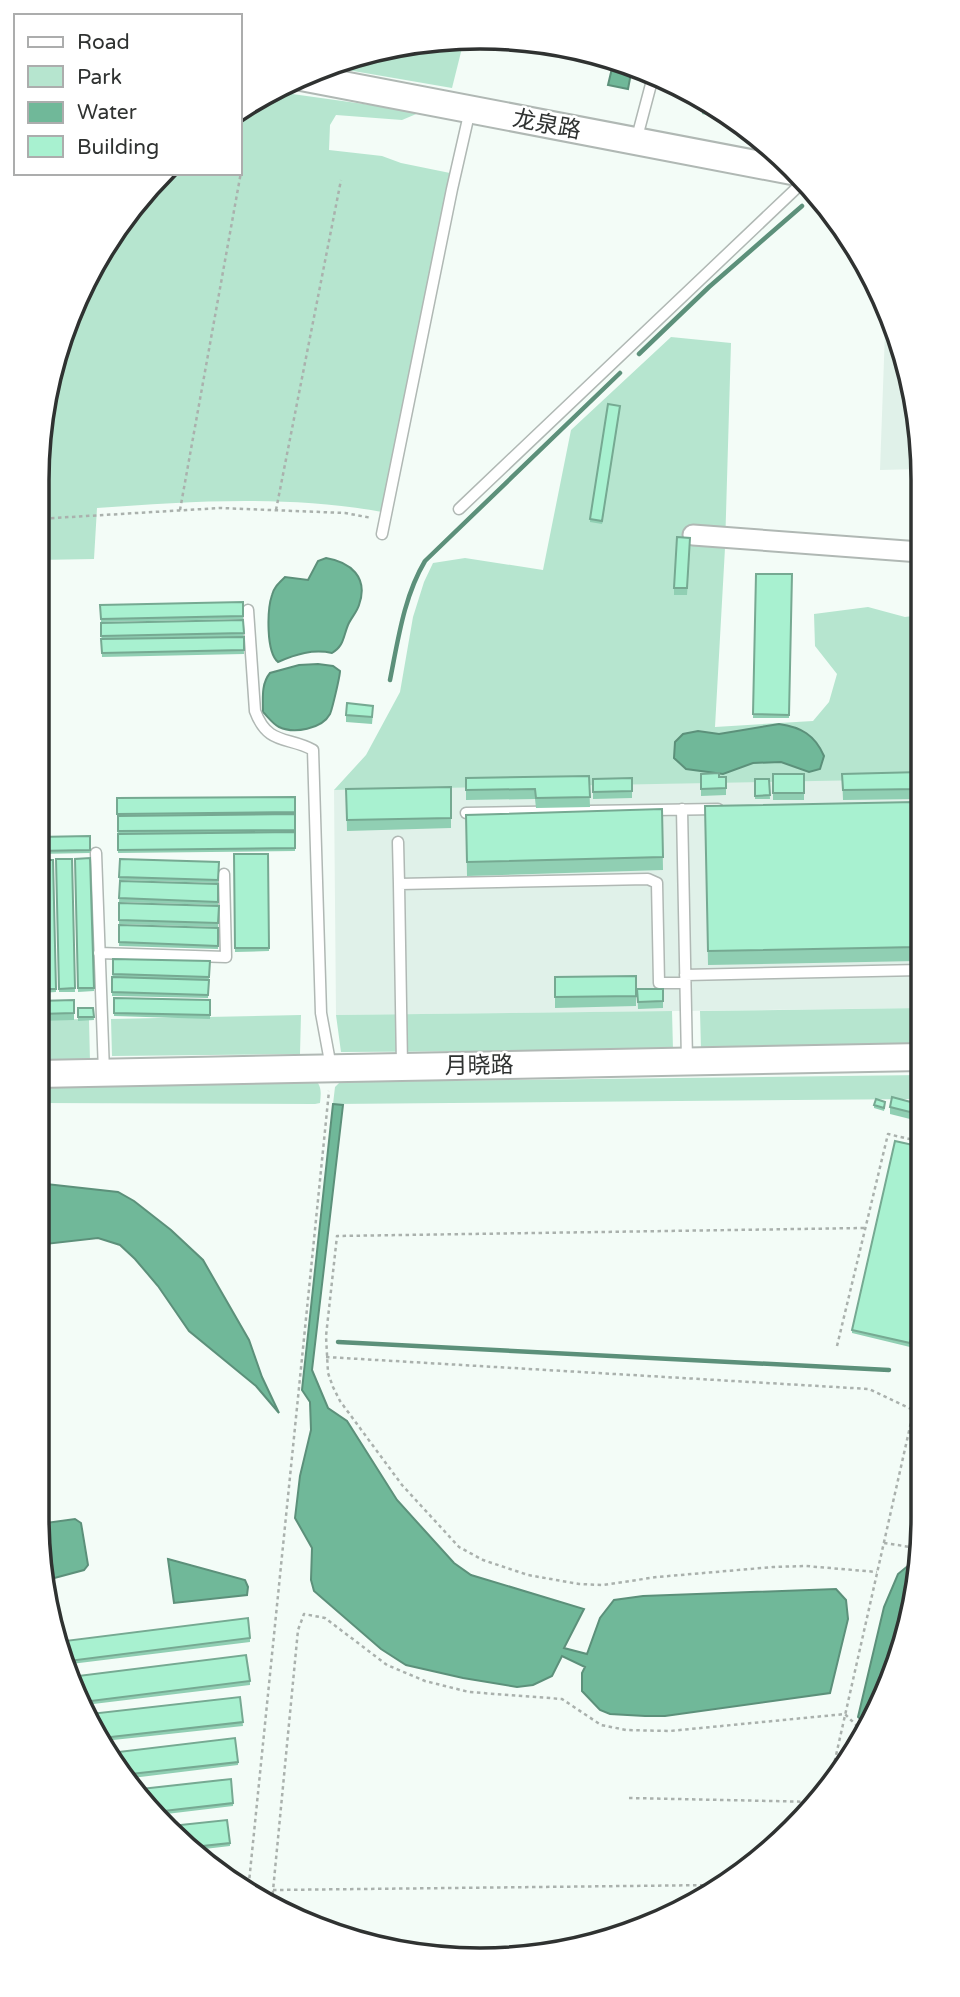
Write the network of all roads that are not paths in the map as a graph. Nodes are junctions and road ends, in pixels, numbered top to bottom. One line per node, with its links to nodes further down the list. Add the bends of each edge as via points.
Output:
1 (319, 80): 3 (street, 龙泉路)
2 (651, 85): 4 (lane)
3 (470, 110): 4 (street, 龙泉路); 8 (lane)
4 (636, 141): 5 (street, 龙泉路)
5 (777, 168)
6 (797, 188): 7 (lane)
7 (459, 509)
8 (382, 534)
9 (693, 535): 10 (street)
10 (911, 551)
11 (248, 610): 25 (lane, via 258,720 280,740 313,750 321,1013)
12 (735, 808): 13 (lane)
13 (682, 809): 14 (lane); 21 (lane)
14 (466, 813)
15 (398, 842): 18 (lane)
16 (96, 853): 19 (lane)
17 (224, 874): 19 (lane, via 226,957)
18 (399, 884): 21 (lane, via 648,879 657,883 659,983); 24 (lane)
19 (99, 953): 26 (lane)
20 (911, 971): 21 (lane)
21 (685, 979): 23 (lane)
22 (911, 1057): 23 (street, 月晓路)
23 (687, 1061): 24 (street, 月晓路)
24 (402, 1067): 25 (street, 月晓路)
25 (331, 1068): 26 (street, 月晓路)
26 (104, 1072): 27 (street, 月晓路)
27 (49, 1074)

